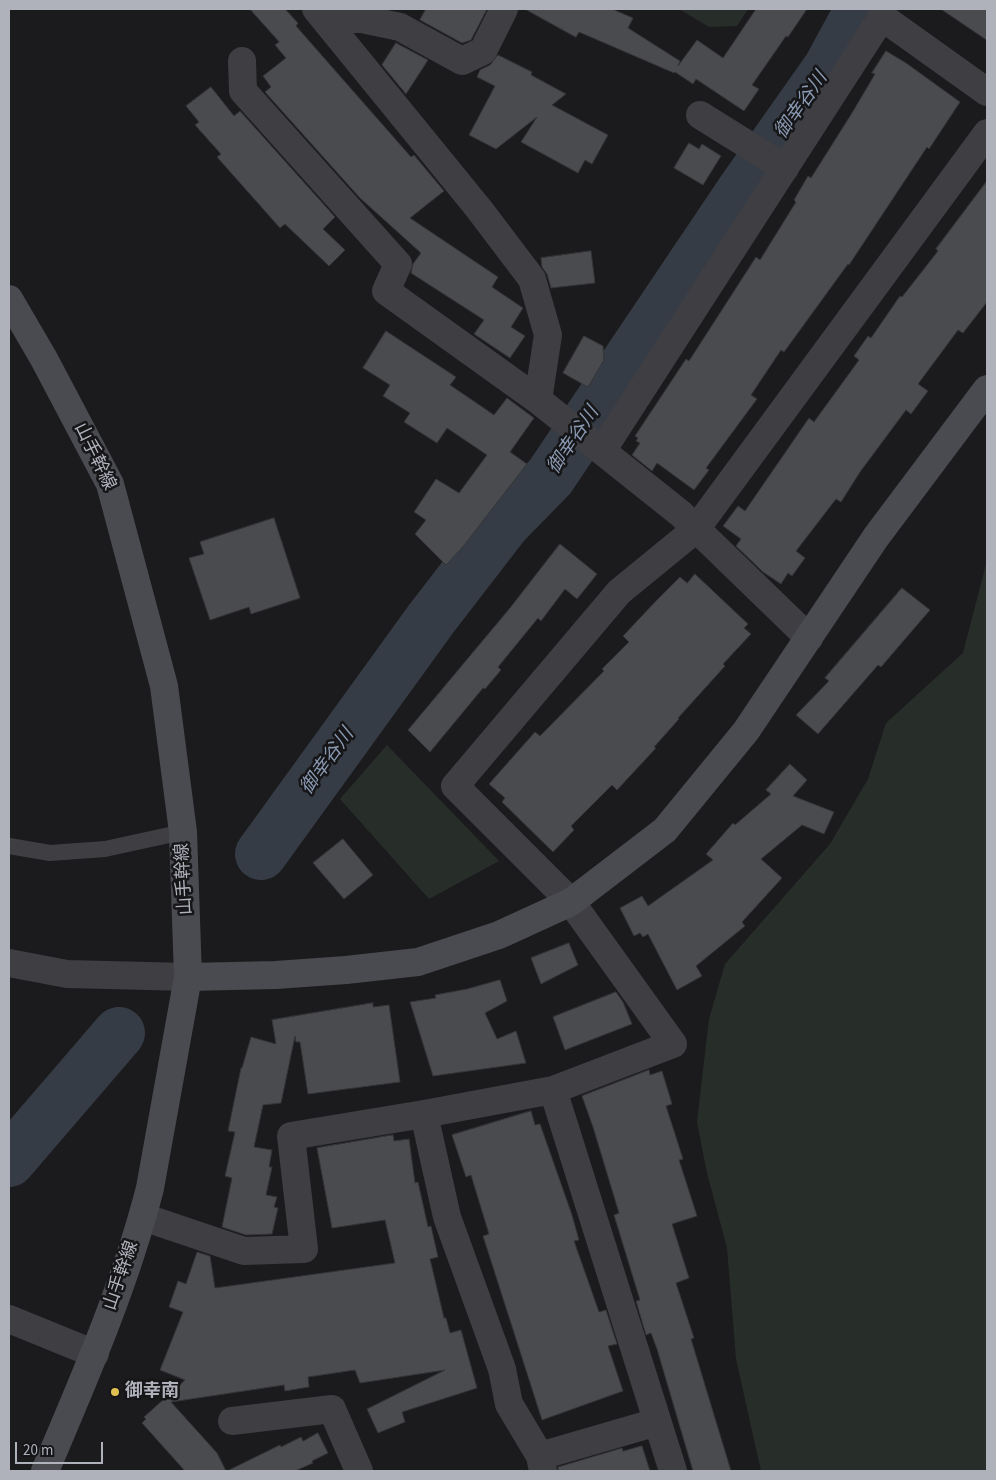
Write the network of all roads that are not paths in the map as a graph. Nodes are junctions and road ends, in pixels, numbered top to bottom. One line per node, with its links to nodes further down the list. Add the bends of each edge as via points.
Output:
1 (504, 9): 2 (street, via 483,51 462,61 400,27)
2 (321, 14): 10 (street, via 532,279 548,335)
3 (242, 60): 10 (street, via 243,91 398,264 386,291)
4 (987, 92): 7 (street, via 882,17)
5 (700, 115): 7 (street)
6 (987, 133): 12 (street)
7 (782, 166): 11 (street)
8 (9, 299): 14 (main road, 山手幹線, via 110,484 164,686)
9 (987, 389): 13 (main road, via 876,537)
10 (538, 400): 11 (street)
11 (596, 446): 12 (street)
12 (696, 529): 13 (street); 16 (street, via 619,592 455,786)
13 (808, 638): 16 (main road, via 746,731 664,830)
14 (183, 832): 15 (lane, via 96,850 50,853); 18 (main road, 山手幹線)
15 (9, 846)
16 (571, 902): 18 (main road, via 499,935 418,962 285,974); 19 (street, via 673,1044)
17 (9, 963): 18 (street, via 67,974)
18 (188, 977): 21 (main road, 山手幹線)
19 (553, 1090): 20 (street); 25 (street)
20 (424, 1114): 21 (street, via 291,1136 304,1249 244,1251); 26 (street, via 447,1217 502,1369 509,1404)
21 (142, 1217): 23 (main road, 山手幹線)
22 (9, 1319): 23 (street)
23 (95, 1354): 27 (main road, 山手幹線)
24 (232, 1421): 28 (street, via 332,1409)
25 (657, 1422): 26 (street); 29 (street)
26 (541, 1463)
27 (45, 1471)
28 (358, 1471)
29 (673, 1471)

